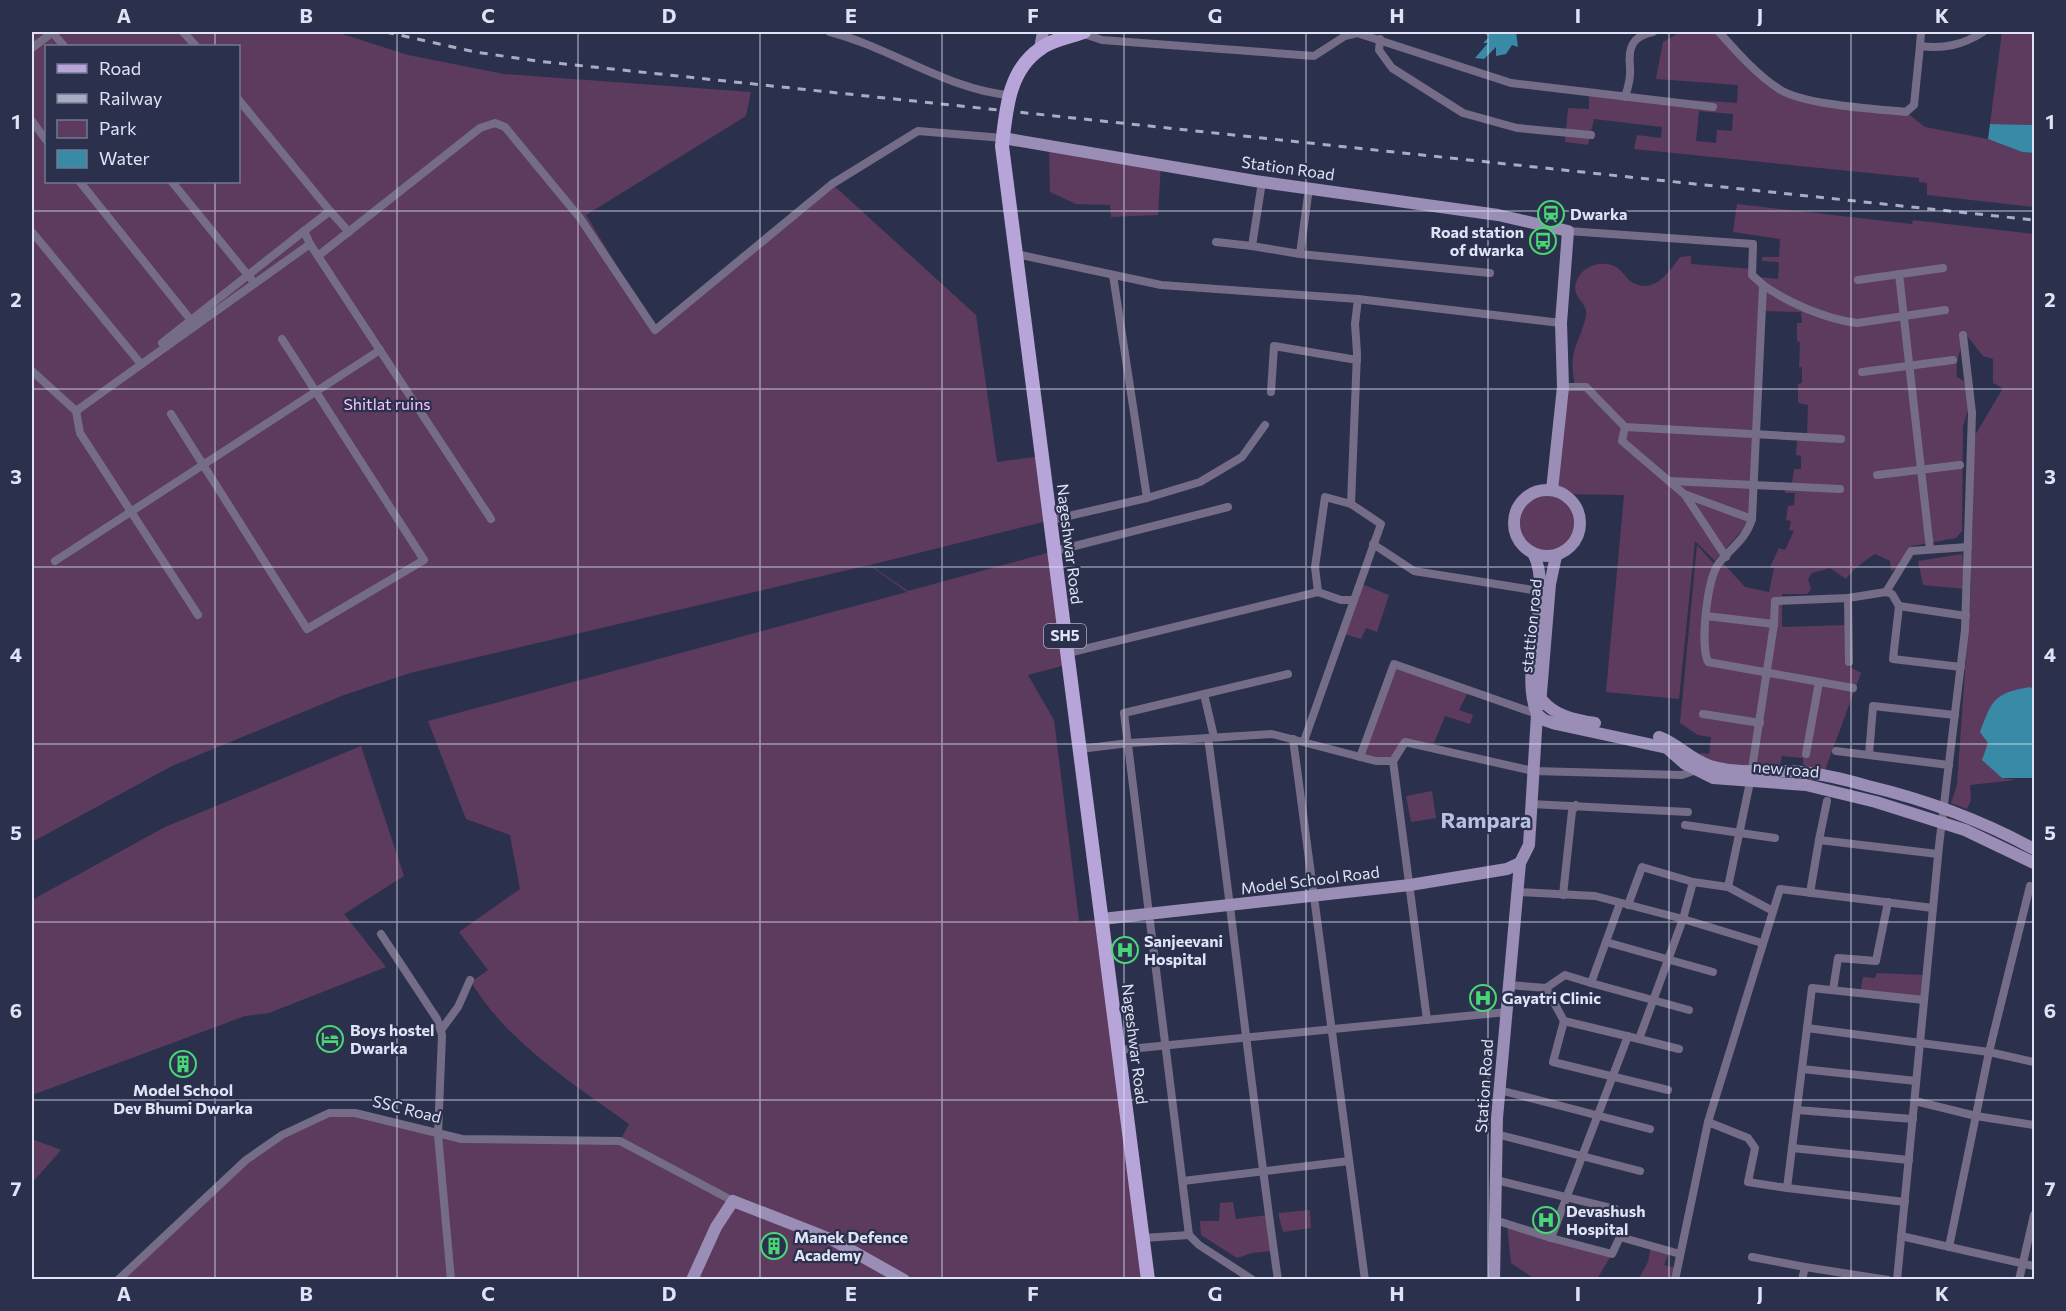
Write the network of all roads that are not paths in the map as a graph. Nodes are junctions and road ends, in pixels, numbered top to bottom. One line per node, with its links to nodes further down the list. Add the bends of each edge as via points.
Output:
1 (52, 32): 11 (street); 14 (street)
2 (183, 32): 12 (street)
3 (830, 32): 16 (street, via 863,40 970,87)
4 (1043, 32): 15 (street)
5 (1082, 32): 10 (street, via 1102,40 1314,56 1345,36 1357,33); 15 (main road, Nageshwar Road / SH5)
6 (1653, 32): 17 (street, via 1641,34 1629,50)
7 (1719, 32): 13 (street, via 1781,90 1827,103 1906,112 1914,105)
8 (1921, 32): 13 (street)
9 (1983, 32): 13 (street, via 1948,47)
10 (1380, 39): 17 (street, via 1511,83); 21 (street, via 1378,50 1392,68 1463,113 1517,128)
11 (63, 45)
12 (194, 45)
13 (1920, 46)
14 (32, 48)
15 (1040, 48): 16 (main road, Nageshwar Road / SH5, via 1023,66)
16 (1009, 94): 22 (main road, Nageshwar Road / SH5)
17 (1625, 97): 19 (street)
18 (240, 101): 28 (street)
19 (1713, 107)
20 (32, 121): 23 (street)
21 (1591, 135)
22 (1003, 138): 24 (street, Station Road); 31 (street, via 918,131 832,183 655,330 580,218 505,127 495,123 480,128); 36 (main road, Nageshwar Road / SH5)
23 (45, 139)
24 (1262, 182): 27 (street, Station Road); 35 (street)
25 (81, 183): 51 (street)
26 (173, 183): 42 (street)
27 (1309, 188): 32 (street, Station Road, via 1498,215); 37 (street)
28 (330, 211): 29 (street); 31 (street)
29 (304, 231): 34 (street); 42 (street)
30 (32, 232): 57 (street)
31 (349, 232): 38 (street)
32 (1568, 236): 46 (street, via 1753,244 1752,275); 50 (street)
33 (1216, 242): 35 (street)
34 (310, 244): 38 (street); 45 (street)
35 (1252, 246): 37 (street)
36 (1016, 254): 43 (street); 85 (main road, Nageshwar Road / SH5)
37 (1300, 254): 40 (street)
38 (318, 256): 54 (street)
39 (1943, 268): 41 (street)
40 (1490, 273)
41 (1899, 274): 44 (street); 49 (street)
42 (248, 275): 45 (street); 51 (street)
43 (1113, 275): 47 (street, via 1161,285); 79 (street)
44 (1858, 280)
45 (254, 284): 51 (street)
46 (1763, 285): 49 (street, via 1845,321 1857,323); 68 (street)
47 (1358, 299): 50 (street); 55 (street, via 1354,324)
48 (1945, 310): 49 (street)
49 (1904, 316): 58 (street)
50 (1561, 322): 61 (street)
51 (193, 323): 57 (street)
52 (1963, 335): 87 (street, via 1972,413)
53 (282, 339): 62 (street)
54 (380, 350): 62 (street); 83 (street)
55 (1357, 360): 63 (street, via 1274,346); 80 (street)
56 (1953, 360): 58 (street)
57 (140, 363): 64 (street)
58 (1909, 366): 60 (street); 72 (street)
59 (32, 370): 64 (street)
60 (1862, 372)
61 (1563, 387): 67 (street, via 1586,387); 77 (street)
62 (316, 392): 70 (street); 70 (street, via 424,560 307,629)
63 (1270, 392)
64 (76, 411): 82 (street, via 80,433)
65 (171, 414): 70 (street)
66 (1265, 425): 79 (street, via 1242,457 1209,477)
67 (1625, 427): 68 (street); 74 (street, via 1622,441)
68 (1756, 434): 69 (street); 75 (street)
69 (1841, 439)
70 (203, 465): 82 (street)
71 (1960, 465): 72 (street)
72 (1921, 470): 73 (street); 88 (street)
73 (1877, 476)
74 (1669, 481): 75 (street); 78 (street)
75 (1754, 485): 76 (street); 84 (street)
76 (1840, 489)
77 (1552, 490): 90 (street, via 1541,490 1522,501 1513,520 1518,541); 91 (street, via 1572,501 1580,521 1574,543)
78 (1684, 494): 84 (street); 92 (street)
79 (1147, 498): 85 (street)
80 (1351, 504): 86 (street, via 1381,524); 95 (street, via 1324,497 1315,567)
81 (1228, 507): 89 (street)
82 (132, 511): 93 (street); 100 (street)
83 (490, 519)
84 (1752, 519): 92 (street, via 1743,539)
85 (1051, 520): 89 (main road, Nageshwar Road / SH5)
86 (1373, 544): 94 (street, via 1414,571); 98 (street)
87 (1968, 546): 88 (street); 102 (street)
88 (1930, 549): 96 (street, via 1911,550)
89 (1054, 551): 104 (main road, Nageshwar Road / SH5)
90 (1534, 555): 91 (street); 94 (street, via 1539,565)
91 (1556, 556): 112 (street, stattion road, via 1550,584)
92 (1726, 557): 101 (street, via 1715,570)
93 (55, 561)
94 (1539, 591): 113 (street, via 1532,675)
95 (1318, 592): 98 (street); 104 (street)
96 (1886, 592): 97 (street); 99 (street, via 1892,594)
97 (1848, 598): 103 (street, via 1775,601); 105 (street)
98 (1352, 600): 120 (street)
99 (1899, 606): 102 (street); 106 (street, via 1893,659)
100 (198, 615)
101 (1706, 616): 103 (street); 107 (street, via 1704,652 1708,662)
102 (1966, 616): 106 (street)
103 (1774, 624): 107 (street)
104 (1068, 653): 122 (main road, Nageshwar Road / SH5)
105 (1849, 662)
106 (1961, 667): 116 (street)
107 (1768, 673): 109 (street); 117 (street)
108 (1288, 674): 111 (street)
109 (1819, 682): 110 (street); 124 (street)
110 (1853, 688)
111 (1204, 694): 118 (street); 121 (street, via 1124,713)
112 (1542, 700): 113 (street, stattion road); 115 (street, new road)
113 (1537, 714): 115 (street, via 1546,708); 126 (street, via 1394,664); 129 (street, new road, via 1556,724 1667,748); 130 (street)
114 (1703, 714): 117 (street)
115 (1560, 715): 129 (street, new road, via 1674,743)
116 (1955, 715): 125 (street, via 1873,706); 128 (street)
117 (1760, 723): 131 (street)
118 (1211, 738): 119 (street, via 1272,734); 121 (street); 156 (street)
119 (1293, 739): 120 (street); 153 (street)
120 (1304, 741): 126 (street)
121 (1129, 743): 122 (street); 159 (street)
122 (1080, 749): 160 (main road, Nageshwar Road / SH5)
123 (1836, 751): 125 (street)
124 (1806, 754)
125 (1869, 755): 128 (street)
126 (1360, 757): 127 (street)
127 (1393, 761): 130 (street, via 1406,742); 147 (street)
128 (1948, 765): 135 (street)
129 (1700, 767): 130 (street, via 1682,775); 131 (street, new road, via 1713,778)
130 (1533, 771): 133 (street)
131 (1751, 776): 135 (street, new road, via 1802,772); 137 (street, new road, via 1822,787); 139 (street)
132 (1827, 801): 141 (street)
133 (1531, 804): 134 (street); 144 (street, Station Road, via 1529,845)
134 (1576, 805): 136 (street); 152 (street, via 1572,810)
135 (1943, 808): 137 (street); 142 (street, new road, via 1991,825)
136 (1688, 812)
137 (1941, 822): 143 (street); 145 (street, new road, via 1987,839)
138 (1685, 825): 139 (street)
139 (1740, 831): 140 (street); 149 (street)
140 (1775, 838)
141 (1819, 840): 143 (street); 151 (street)
142 (2034, 849)
143 (1938, 854): 157 (street)
144 (1520, 863): 147 (street, Model School Road, via 1508,869); 150 (street, Station Road)
145 (2034, 863)
146 (1693, 882): 149 (street); 155 (street, via 1642,867); 161 (street)
147 (1410, 885): 153 (street, Model School Road); 176 (street)
148 (2031, 886): 188 (street)
149 (1728, 887): 158 (street)
150 (1518, 892): 152 (street); 169 (street, Station Road)
151 (1810, 893): 154 (street); 158 (street, via 1780,889)
152 (1563, 895): 155 (street, via 1595,896)
153 (1314, 896): 156 (street, Model School Road); 179 (street)
154 (1888, 902): 157 (street); 171 (street, via 1876,961 1838,958)
155 (1624, 904): 161 (street); 163 (street)
156 (1232, 906): 159 (street, Model School Road); 182 (street)
157 (1933, 908): 173 (street)
158 (1773, 911): 164 (street)
159 (1150, 915): 160 (street, Model School Road); 185 (street)
160 (1102, 919): 187 (main road, Nageshwar Road / SH5)
161 (1683, 919): 164 (street); 165 (street)
162 (381, 934): 180 (street, via 418,987)
163 (1606, 942): 165 (street); 168 (street)
164 (1762, 943): 200 (street)
165 (1668, 959): 166 (street); 172 (street)
166 (1713, 972)
167 (470, 980): 180 (street, via 458,1007)
168 (1591, 983): 170 (street, via 1564,975); 172 (street)
169 (1509, 985): 170 (street); 175 (street, Station Road)
170 (1546, 988): 177 (street)
171 (1833, 990): 173 (street); 178 (street, via 1812,988)
172 (1653, 999): 174 (street); 183 (street)
173 (1924, 1000): 184 (street)
174 (1689, 1010)
175 (1507, 1012): 176 (street); 193 (street, Station Road)
176 (1427, 1020): 179 (street)
177 (1564, 1021): 181 (street); 191 (street, via 1553,1062)
178 (1807, 1028): 184 (street); 190 (street)
179 (1332, 1029): 182 (street); 208 (street)
180 (441, 1030): 204 (street)
181 (1628, 1036): 183 (street); 191 (street)
182 (1245, 1038): 185 (street); 210 (street)
183 (1640, 1040): 186 (street)
184 (1920, 1042): 188 (street); 192 (street)
185 (1167, 1045): 187 (street); 212 (street)
186 (1679, 1049)
187 (1119, 1050): 222 (main road, Nageshwar Road / SH5)
188 (1989, 1052): 189 (street); 197 (street)
189 (2034, 1062)
190 (1802, 1069): 192 (street); 196 (street)
191 (1613, 1077): 194 (street); 198 (street)
192 (1917, 1081): 195 (street)
193 (1499, 1090): 198 (street); 203 (street, Station Road)
194 (1668, 1090)
195 (1915, 1101): 197 (street); 199 (street)
196 (1797, 1110): 199 (street); 205 (street)
197 (1976, 1116): 201 (street); 224 (street)
198 (1598, 1117): 202 (street); 206 (street)
199 (1913, 1119): 207 (street)
200 (1708, 1122): 213 (street, via 1749,1138 1755,1148 1748,1182); 225 (street)
201 (2034, 1125)
202 (1650, 1130)
203 (1496, 1134): 206 (street); 211 (street, Station Road)
204 (438, 1135): 215 (street, SSC Road, via 462,1139 620,1141); 230 (street, SSC Road, via 355,1113 329,1113 314,1119 246,1160); 231 (street)
205 (1792, 1148): 207 (street); 213 (street)
206 (1583, 1157): 209 (street); 214 (street)
207 (1909, 1160): 216 (street)
208 (1349, 1161): 210 (street); 237 (street)
209 (1640, 1171)
210 (1263, 1172): 212 (street); 236 (street)
211 (1496, 1180): 214 (street); 219 (street, Station Road)
212 (1183, 1181): 220 (street)
213 (1787, 1188): 216 (street)
214 (1567, 1197): 217 (street); 223 (street)
215 (733, 1201): 232 (street, via 716,1227); 233 (street, SSC Road, via 833,1240)
216 (1905, 1202): 221 (street)
217 (1615, 1209)
218 (2034, 1215): 227 (street)
219 (1495, 1220): 223 (street); 238 (street, Station Road)
220 (1189, 1234): 222 (street); 235 (street, via 1199,1245)
221 (1901, 1236): 224 (street); 242 (street)
222 (1143, 1238): 234 (main road, Nageshwar Road / SH5)
223 (1551, 1238): 225 (street, via 1612,1254 1620,1237)
224 (1949, 1247): 227 (street)
225 (1680, 1254): 239 (street)
226 (1752, 1257): 229 (street)
227 (2023, 1263): 228 (street); 243 (street)
228 (2034, 1266)
229 (1805, 1267): 240 (street); 241 (street)
230 (118, 1280)
231 (451, 1280)
232 (693, 1280)
233 (904, 1280)
234 (1148, 1280)
235 (1253, 1280)
236 (1278, 1280)
237 (1365, 1280)
238 (1494, 1280)
239 (1675, 1280)
240 (1802, 1280)
241 (1888, 1280)
242 (1897, 1280)
243 (2019, 1280)

